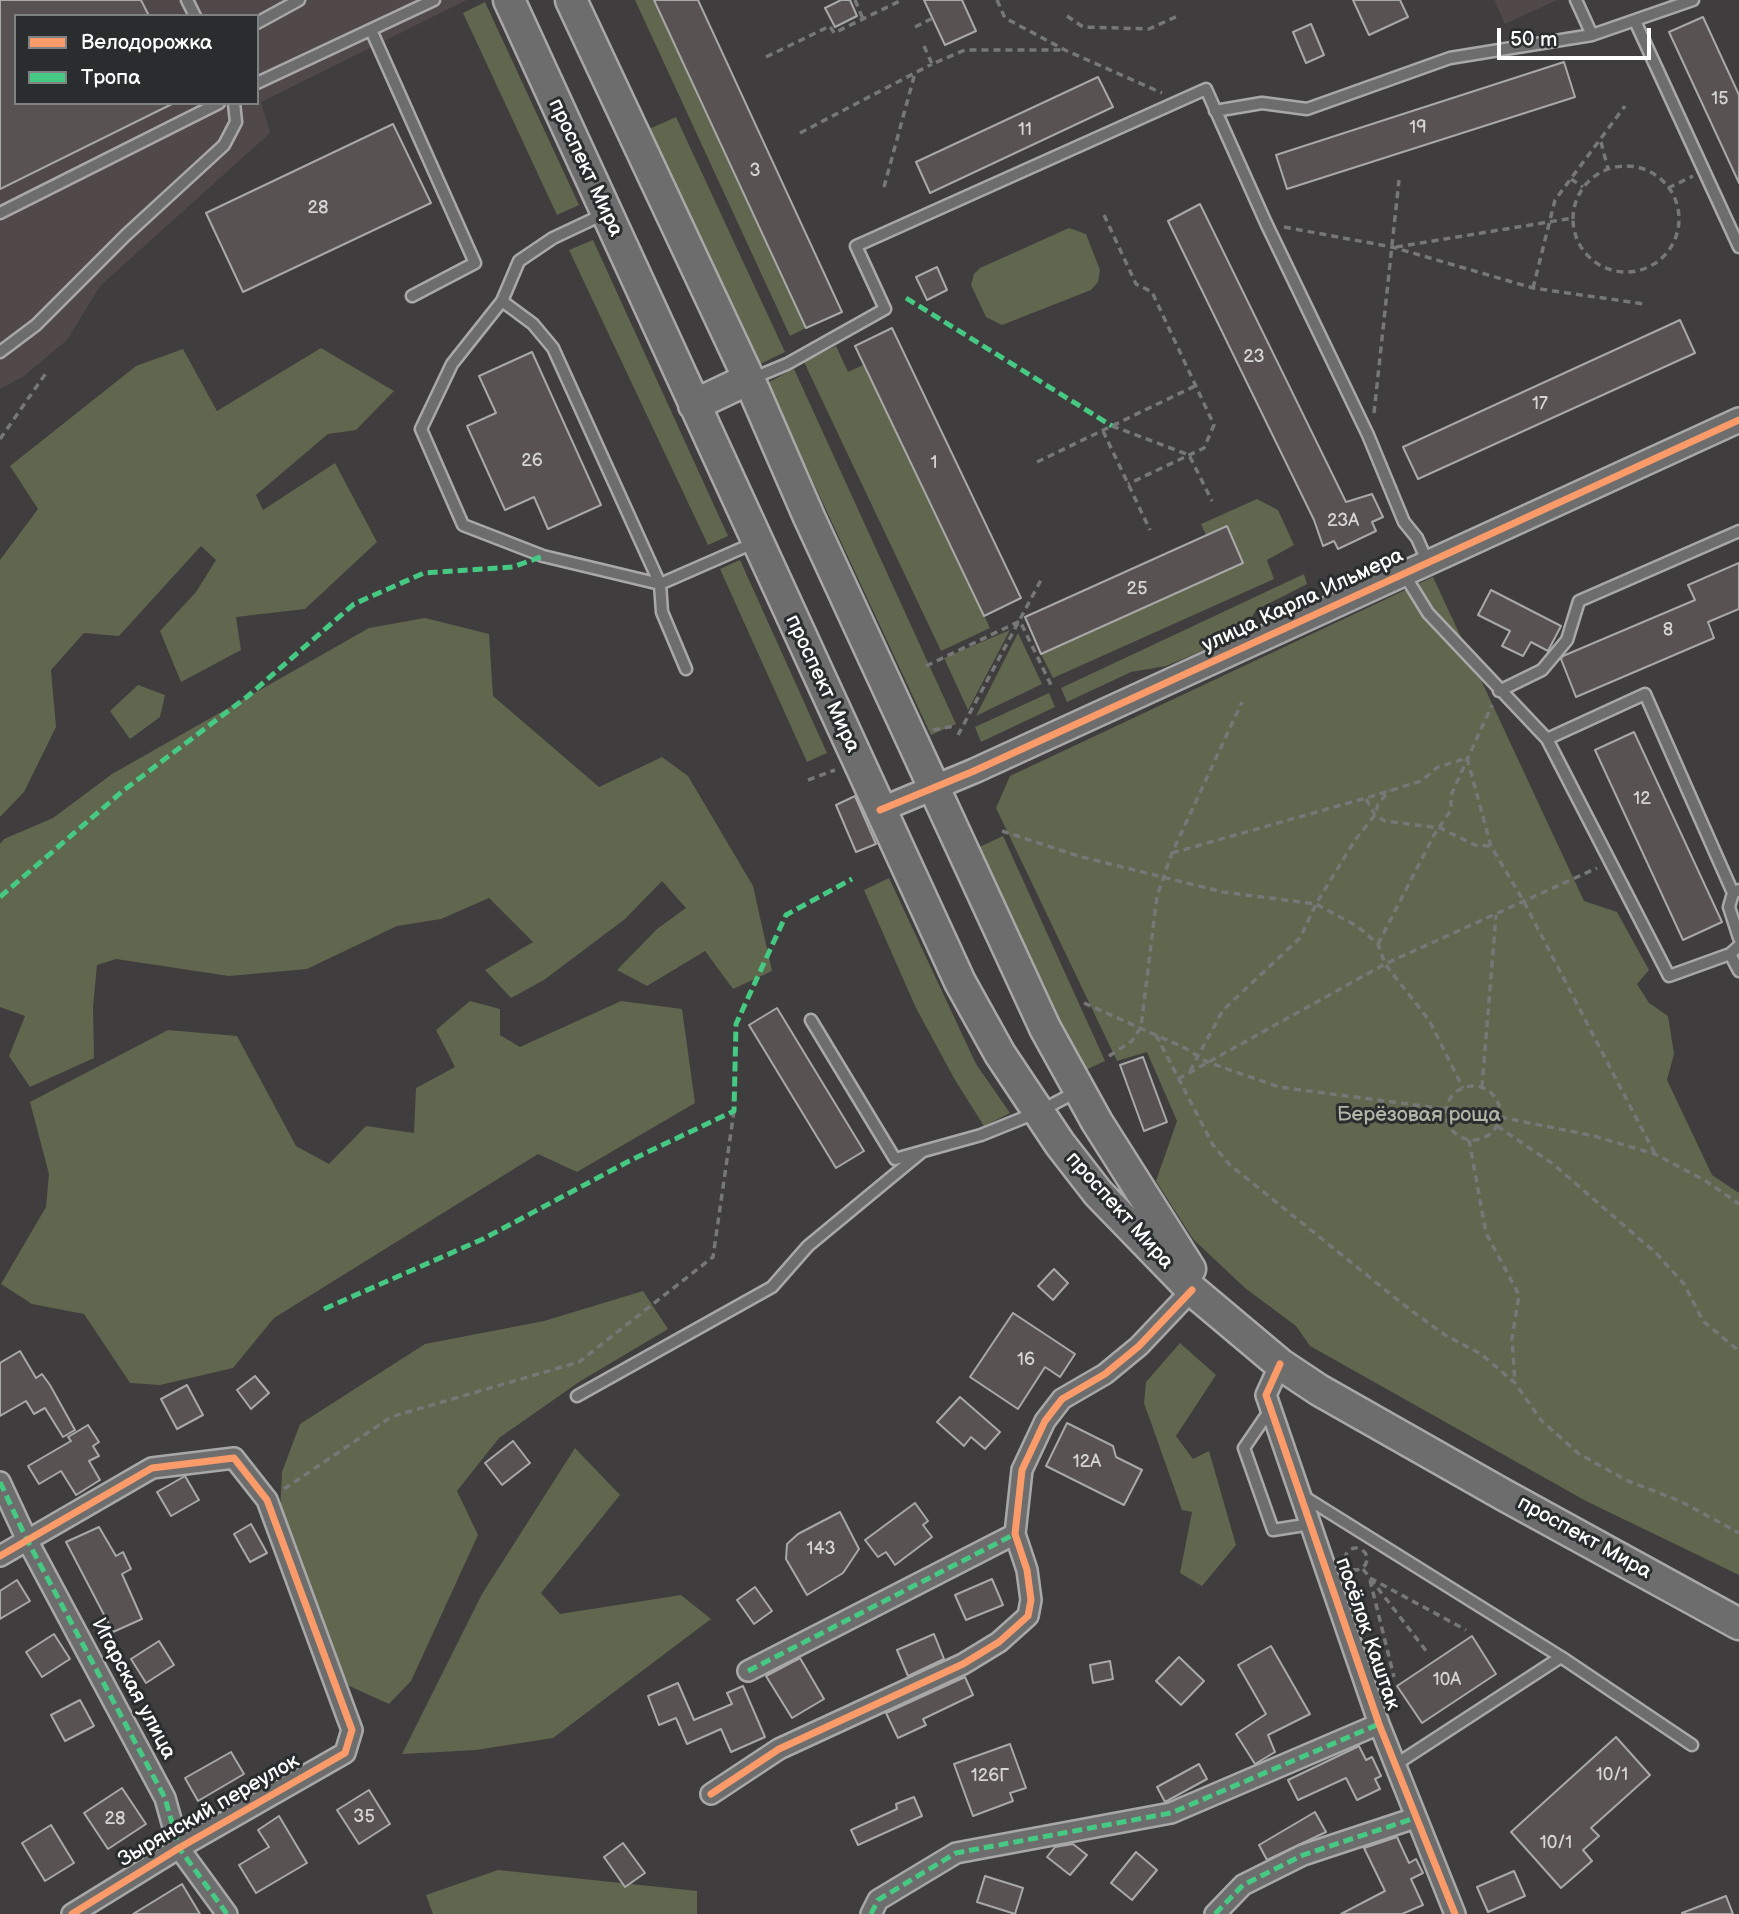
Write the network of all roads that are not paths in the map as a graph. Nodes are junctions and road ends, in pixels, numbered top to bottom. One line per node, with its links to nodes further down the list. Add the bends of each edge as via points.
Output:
1 (299, 0): 8 (lane)
2 (434, 0): 9 (lane)
3 (509, 0): 16 (main road, проспект Мира)
4 (570, 0): 21 (main road, проспект Мира)
5 (1576, 0): 10 (lane)
6 (1693, 0): 7 (lane)
7 (1635, 21): 10 (lane); 17 (lane)
8 (259, 22)
9 (371, 30): 11 (lane); 18 (lane, via 475,263)
10 (1592, 35): 14 (lane, via 1450,58 1307,108 1262,103)
11 (259, 82)
12 (215, 105): 15 (lane)
13 (234, 105): 20 (lane, via 236,122 224,145 36,325)
14 (1215, 111): 21 (lane, via 1206,89 1176,100 856,246 885,309 787,364); 26 (lane, via 1368,435 1404,522 1418,538)
15 (0, 213)
16 (606, 213): 19 (lane, via 553,238 519,261); 22 (main road, проспект Мира)
17 (1739, 247)
18 (412, 296)
19 (502, 301): 28 (lane, via 533,324 553,348); 28 (lane, via 452,364 421,429 463,525 543,556)
20 (0, 352)
21 (749, 379): 22 (main road); 32 (main road, проспект Мира)
22 (694, 405): 25 (main road, проспект Мира)
23 (1739, 420): 26 (street, улица Карла Ильмера)
24 (1739, 531): 30 (lane, via 1579,601 1567,640 1542,670)
25 (757, 542): 28 (lane); 33 (main road, проспект Мира)
26 (1428, 564): 27 (street, улица Карла Ильмера)
27 (1404, 574): 30 (lane, via 1428,613); 32 (street, улица Карла Ильмера, via 974,771)
28 (660, 584): 29 (lane, via 662,612)
29 (686, 669)
30 (1499, 691): 31 (lane)
31 (1546, 739): 34 (lane, via 1645,694); 37 (lane, via 1669,976)
32 (934, 785): 33 (street, улица Карла Ильмера); 40 (main road, проспект Мира, via 1045,1028)
33 (880, 810): 41 (main road, проспект Мира, via 960,982)
34 (1736, 891): 35 (lane, via 1729,907)
35 (1739, 938)
36 (1739, 946): 37 (lane)
37 (1730, 954): 38 (lane)
38 (1739, 971)
39 (811, 1020): 42 (lane, via 895,1159)
40 (1079, 1090): 41 (lane); 44 (main road, проспект Мира)
41 (1038, 1112): 42 (lane); 43 (main road, проспект Мира, via 1098,1193)
42 (923, 1151): 46 (lane, via 808,1247 772,1287)
43 (1192, 1290): 44 (main road, проспект Мира); 51 (street, via 1139,1346 1105,1374 1062,1399 1045,1422 1022,1470)
44 (1219, 1314): 45 (main road, проспект Мира)
45 (1280, 1364): 47 (street, посёлок Каштак, via 1266,1395); 54 (main road, проспект Мира)
46 (577, 1396)
47 (1271, 1409): 49 (street, посёлок Каштак); 50 (lane, via 1244,1448 1252,1472 1273,1530)
48 (0, 1482): 52 (street, Игарская улица)
49 (1300, 1494): 50 (street, посёлок Каштак); 55 (lane)
50 (1311, 1524): 57 (street, посёлок Каштак)
51 (1015, 1534): 56 (street); 60 (street, via 1031,1600 1028,1616 999,1642 963,1664 779,1749)
52 (26, 1538): 53 (street); 62 (street, Игарская улица, via 165,1798); 62 (street, Зырянский переулок, via 152,1468 234,1458 267,1500 352,1730 345,1753)
53 (0, 1556)
54 (1739, 1624)
55 (1561, 1657): 58 (lane); 59 (lane)
56 (748, 1671)
57 (1379, 1724): 59 (street, посёлок Каштак); 65 (street, via 1171,1813 956,1853 878,1900)
58 (1692, 1745)
59 (1395, 1765): 61 (street, посёлок Каштак)
60 (711, 1794)
61 (1415, 1818): 66 (street, via 1304,1855 1243,1885); 67 (street, посёлок Каштак)
62 (178, 1848): 63 (street, Зырянский переулок); 64 (street, Игарская улица)
63 (72, 1914)
64 (227, 1914)
65 (871, 1914)
66 (1215, 1914)
67 (1455, 1914)

